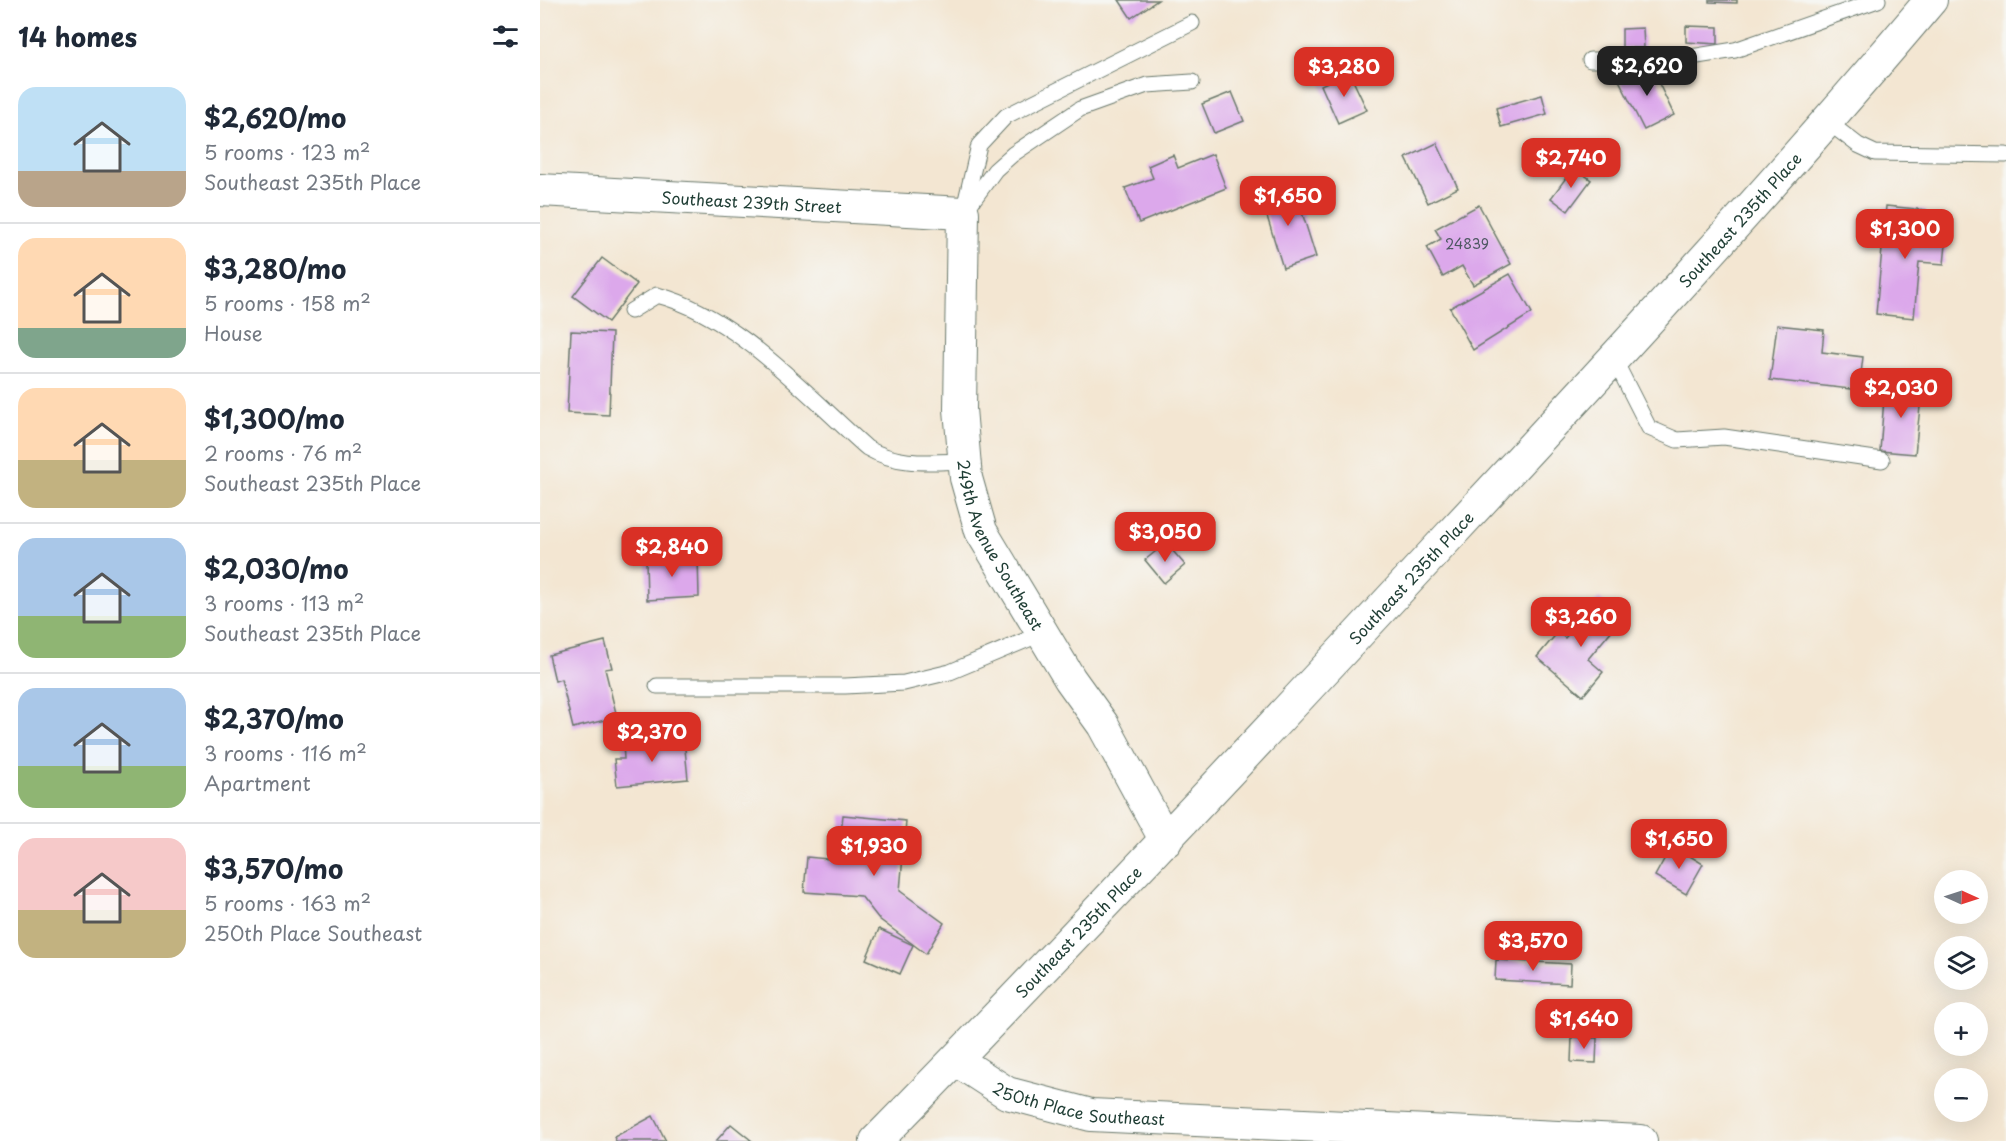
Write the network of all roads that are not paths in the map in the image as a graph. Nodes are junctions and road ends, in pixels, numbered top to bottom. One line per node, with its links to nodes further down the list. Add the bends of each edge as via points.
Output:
1 (1878, 0): 4 (lane, via 1736,50 1672,60)
2 (1931, 0): 6 (street, Southeast 235th Place)
3 (1191, 23): 9 (lane, via 1006,116 979,145)
4 (1590, 60)
5 (1192, 82): 9 (lane, via 1148,85 1080,109 1013,154 995,170)
6 (1828, 122): 7 (lane, via 1875,153); 11 (street, Southeast 235th Place)
7 (2006, 155)
8 (540, 190): 9 (street, Southeast 239th Street)
9 (963, 213): 13 (street, 249th Avenue Southeast, via 960,409)
10 (631, 311): 13 (lane, via 657,295 727,329 867,448 884,458)
11 (1614, 358): 12 (lane, via 1649,428 1677,440 1724,437); 16 (street, Southeast 235th Place)
12 (1882, 460)
13 (964, 461): 14 (street, 249th Avenue Southeast, via 981,531)
14 (1043, 633): 15 (lane, via 950,672 904,683); 16 (street, 249th Avenue Southeast, via 1102,725)
15 (657, 686)
16 (1166, 841): 17 (street, Southeast 235th Place)
17 (956, 1060): 18 (street, Southeast 235th Place); 19 (street, 250th Place Southeast, via 1007,1093 1091,1115)
18 (876, 1141)
19 (1641, 1141)

